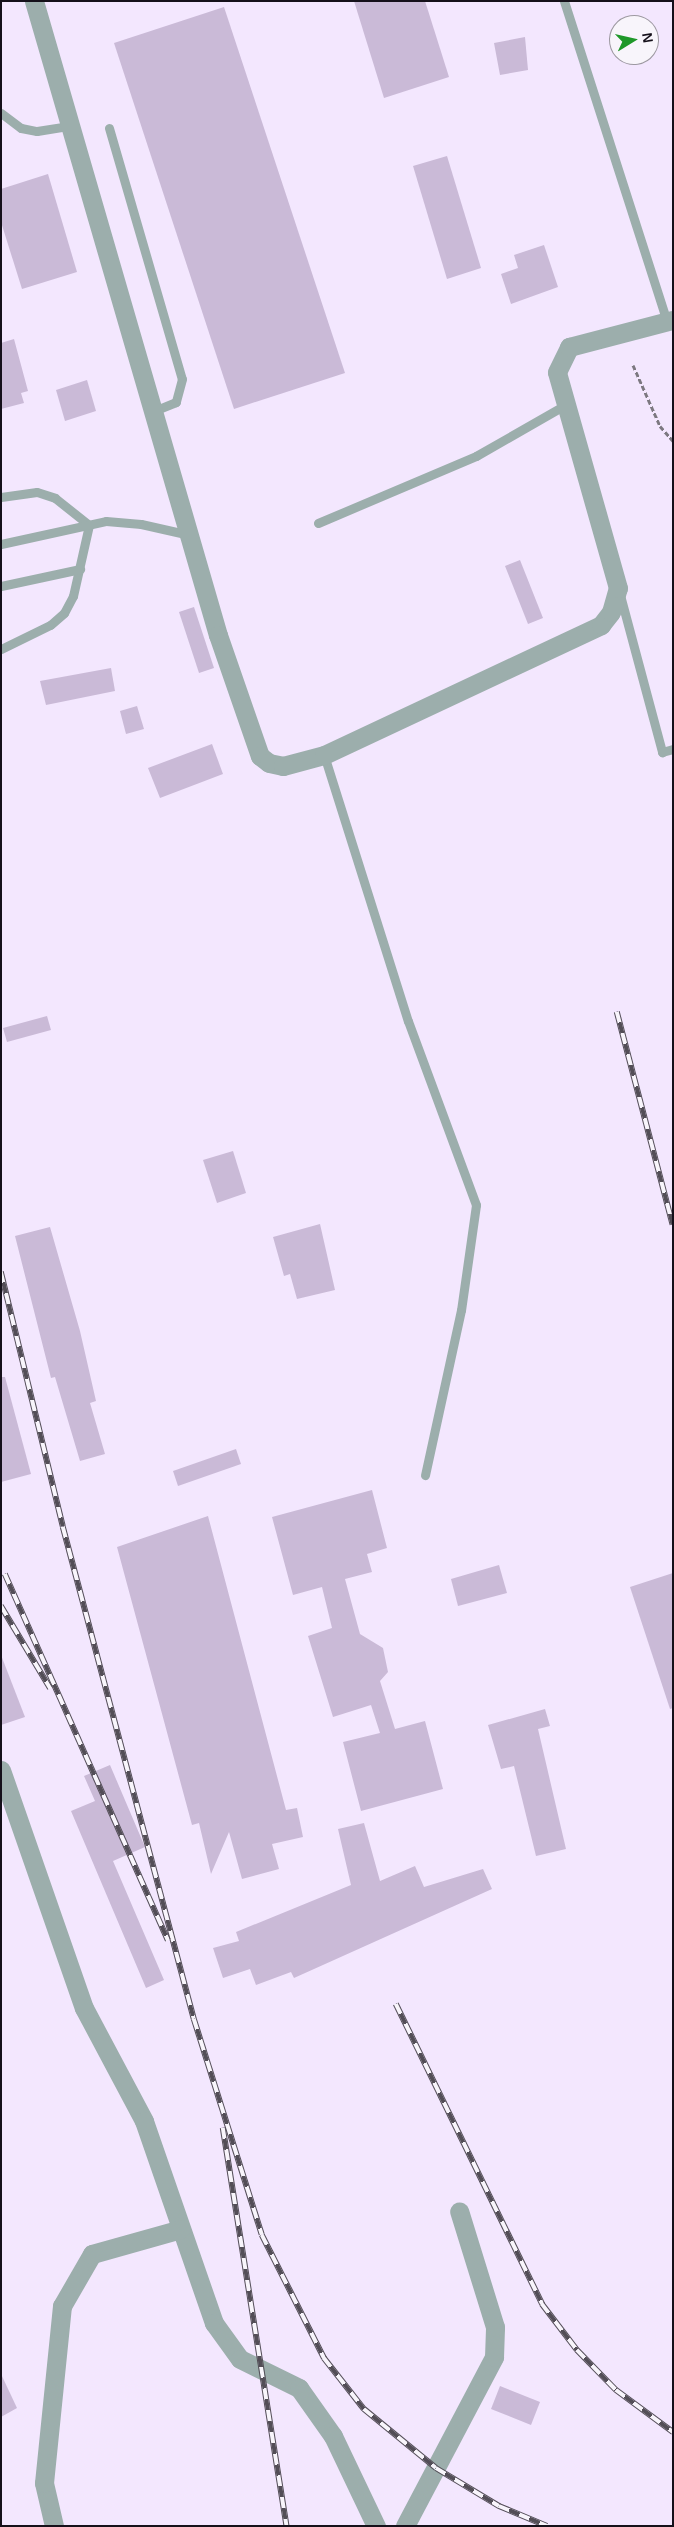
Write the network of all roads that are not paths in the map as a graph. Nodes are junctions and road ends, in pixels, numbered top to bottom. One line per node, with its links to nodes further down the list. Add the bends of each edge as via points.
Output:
1 (34, 1): 4 (street)
2 (564, 1): 6 (lane)
3 (1, 113): 4 (lane, via 29,129)
4 (68, 126): 8 (street)
5 (109, 128): 8 (lane, via 182,379 176,402)
6 (670, 321): 7 (street, via 569,347 557,372)
7 (565, 405): 10 (lane, via 476,456); 16 (street)
8 (151, 412): 12 (street)
9 (1, 497): 11 (lane, via 37,492 55,498)
10 (318, 522)
11 (89, 525): 12 (lane, via 127,521); 13 (lane); 14 (lane)
12 (190, 536): 19 (street, via 260,756 283,766)
13 (1, 544)
14 (80, 569): 15 (lane); 17 (lane, via 64,613 50,626)
15 (1, 586)
16 (618, 588): 18 (lane, via 662,752); 19 (street, via 611,612 601,625)
17 (1, 649)
18 (673, 749)
19 (324, 755): 20 (lane, via 408,1021 476,1205 461,1310)
20 (425, 1475)
21 (1, 1770): 23 (street, via 84,2008 144,2121)
22 (459, 2211): 26 (street, via 495,2327 494,2357)
23 (181, 2229): 24 (street, via 92,2254 62,2306 44,2483); 25 (street, via 214,2324 240,2359 299,2388 333,2436)
24 (54, 2526)
25 (376, 2526)
26 (406, 2526)

